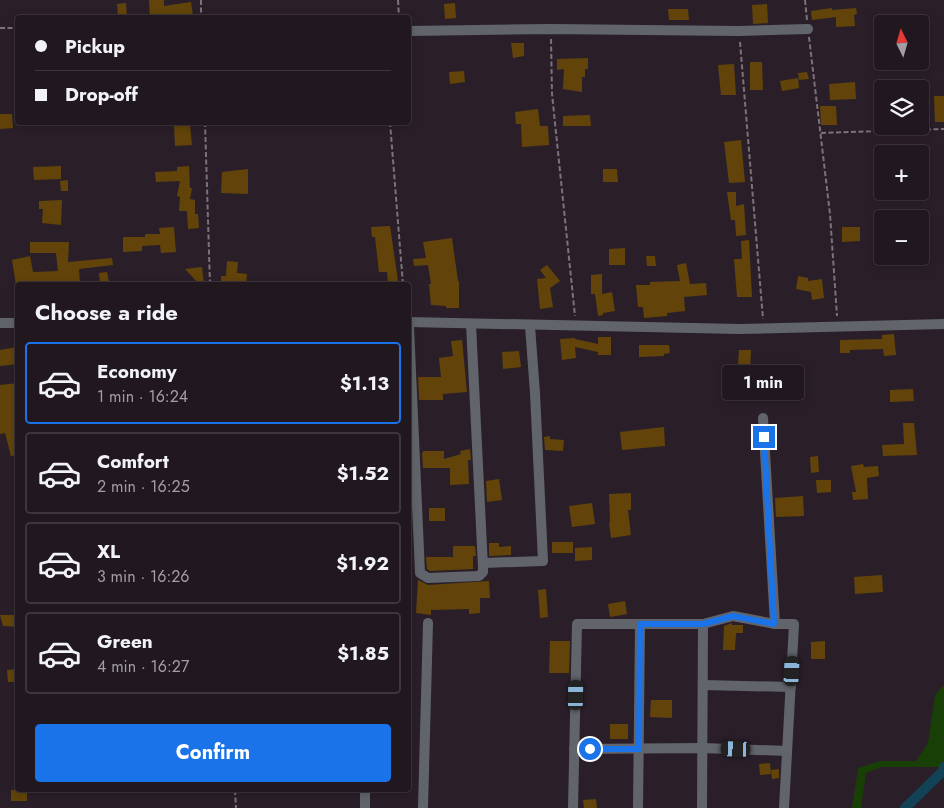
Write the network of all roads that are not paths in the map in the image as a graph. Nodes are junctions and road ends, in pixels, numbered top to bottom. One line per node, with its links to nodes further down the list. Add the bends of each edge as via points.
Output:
1 (808, 29): 2 (street)
2 (411, 31)
3 (411, 322): 6 (street)
4 (0, 323): 5 (street)
5 (15, 323)
6 (471, 324): 8 (street); 11 (street)
7 (944, 324): 8 (street, via 764,328)
8 (530, 326): 11 (street, via 543,561)
9 (411, 372): 11 (street, via 420,573 428,578 478,576 483,572)
10 (763, 418): 15 (street)
11 (483, 563)
12 (428, 623): 24 (street)
13 (640, 624): 14 (street); 19 (street, via 577,624); 20 (street)
14 (703, 624): 15 (street, via 733,616); 16 (street)
15 (774, 624): 17 (street, via 794,624)
16 (703, 685): 17 (street); 18 (street)
17 (791, 687): 21 (street)
18 (702, 748): 20 (street); 21 (street); 27 (street)
19 (574, 749): 20 (street); 25 (street)
20 (639, 749): 26 (street)
21 (787, 751): 28 (street)
22 (365, 792): 23 (street)
23 (365, 808)
24 (424, 808)
25 (573, 808)
26 (638, 808)
27 (702, 808)
28 (784, 808)

